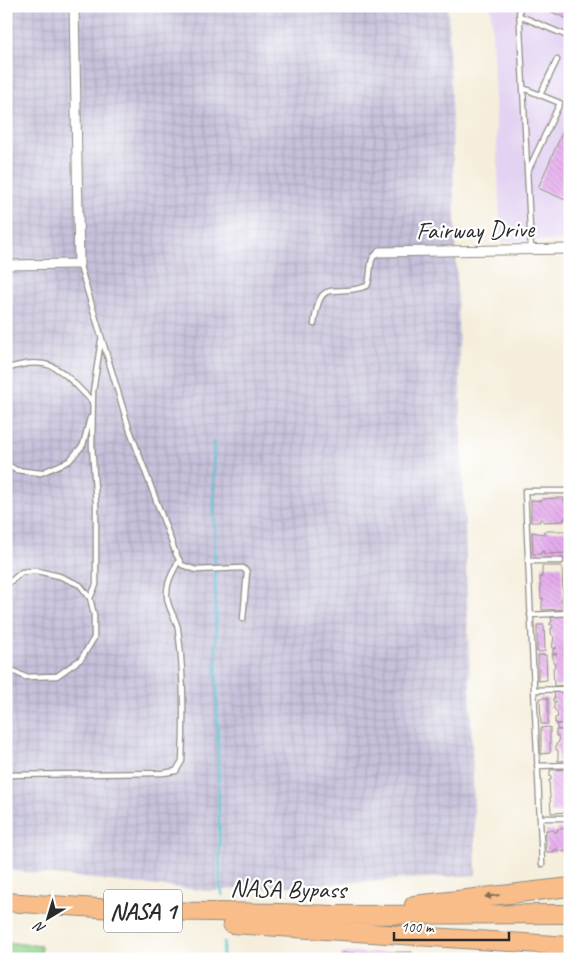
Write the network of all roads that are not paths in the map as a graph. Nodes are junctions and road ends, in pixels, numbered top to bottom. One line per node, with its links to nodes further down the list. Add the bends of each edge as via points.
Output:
1 (74, 6): 12 (street)
2 (519, 6): 3 (lane)
3 (520, 16): 4 (lane); 6 (lane)
4 (570, 37)
5 (557, 60): 7 (lane)
6 (523, 88): 7 (lane); 8 (lane)
7 (540, 95): 8 (lane, via 560,103)
8 (527, 172): 9 (lane)
9 (531, 249): 10 (street, Fairway Drive); 11 (street, Fairway Drive)
10 (570, 249)
11 (380, 252): 14 (lane, via 375,253 372,259 367,286 322,294)
12 (79, 263): 13 (street); 15 (lane)
13 (6, 265)
14 (314, 324)
15 (101, 339): 17 (lane); 20 (lane, via 128,425)
16 (6, 369): 17 (lane, via 24,363 47,362 66,374)
17 (92, 401): 18 (lane, via 83,446 69,461 41,473 16,470); 24 (lane, via 96,585)
18 (6, 464)
19 (570, 491): 21 (lane, via 525,491)
20 (179, 560): 27 (lane, via 182,565 196,570 243,568 247,572); 33 (lane, via 168,581 167,596 178,626 182,676 182,761 176,771)
21 (528, 561): 22 (lane); 26 (lane)
22 (561, 561)
23 (6, 585): 24 (lane, via 22,572 37,571 80,585)
24 (90, 598): 28 (lane, via 94,638 81,659 57,676 25,677)
25 (569, 613): 26 (lane)
26 (530, 615): 30 (lane)
27 (243, 618)
28 (6, 667)
29 (570, 688): 30 (lane)
30 (534, 690): 32 (lane)
31 (570, 765): 32 (lane)
32 (537, 766): 34 (lane)
33 (6, 775)
34 (540, 818): 35 (lane); 36 (lane)
35 (570, 818)
36 (542, 864)
37 (570, 887): 39 (highway, one-way to 39, via 388,908)
38 (6, 902): 39 (highway, NASA Bypass / NASA 1, via 144,911)
39 (279, 912): 42 (highway, NASA Bypass / NASA 1)
40 (6, 913): 44 (highway, NASA Bypass / NASA 1, via 98,920)
41 (570, 914): 42 (highway, NASA Bypass / NASA 1)
42 (544, 919): 43 (highway, NASA Bypass / NASA 1); 44 (highway, NASA Bypass / NASA 1)
43 (570, 923)
44 (232, 924): 45 (highway)
45 (570, 946)

